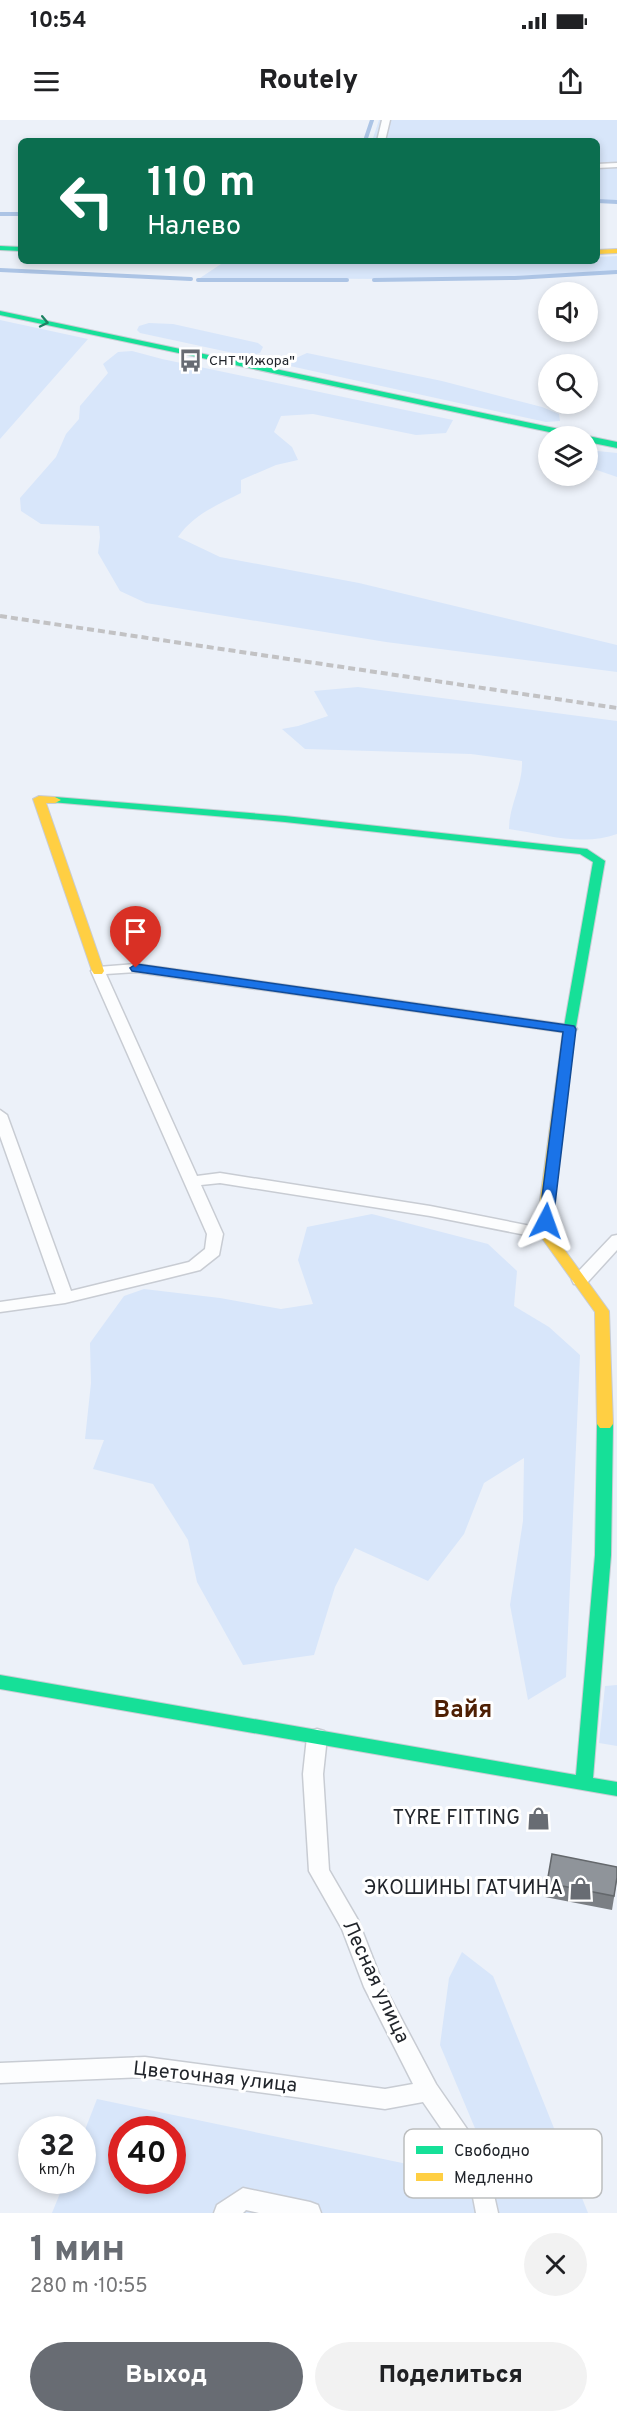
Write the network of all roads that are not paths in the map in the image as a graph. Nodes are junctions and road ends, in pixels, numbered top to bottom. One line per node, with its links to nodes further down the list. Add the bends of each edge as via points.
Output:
1 (386, 120): 2 (street)
2 (382, 138)
3 (617, 165): 4 (street)
4 (600, 166)
5 (0, 238): 6 (main road)
6 (18, 239)
7 (617, 240): 8 (main road)
8 (600, 241)
9 (0, 248): 10 (main road)
10 (18, 249)
11 (617, 250): 12 (main road)
12 (600, 252)
13 (0, 313): 14 (main road, one-way to 14)
14 (538, 427)
15 (598, 441): 16 (main road)
16 (617, 445)
17 (98, 971): 18 (street, via 136,968); 18 (main road, via 39,800 285,819 583,851 599,861); 20 (street)
18 (570, 1029): 21 (main road, via 546,1208)
19 (0, 1115): 24 (street)
20 (192, 1181): 21 (street, via 220,1178 430,1211); 24 (street, via 215,1234 213,1251 194,1266)
21 (546, 1234): 23 (main road)
22 (617, 1240): 23 (street)
23 (580, 1280): 28 (main road, via 602,1311 606,1394 603,1555)
24 (65, 1298): 25 (street)
25 (0, 1307)
26 (0, 1682): 27 (main road)
27 (317, 1737): 28 (main road); 31 (street, Лесная улица, via 313,1773 320,1871 351,1926 374,1987)
28 (584, 1783): 29 (main road)
29 (617, 1789)
30 (0, 2073): 31 (street, Цветочная улица, via 146,2067 385,2099)
31 (428, 2091): 32 (street, Лесная улица)
32 (454, 2129)
33 (484, 2198): 36 (street, Лесная улица)
34 (225, 2213): 35 (street, via 243,2199)
35 (310, 2213)
36 (487, 2213)

